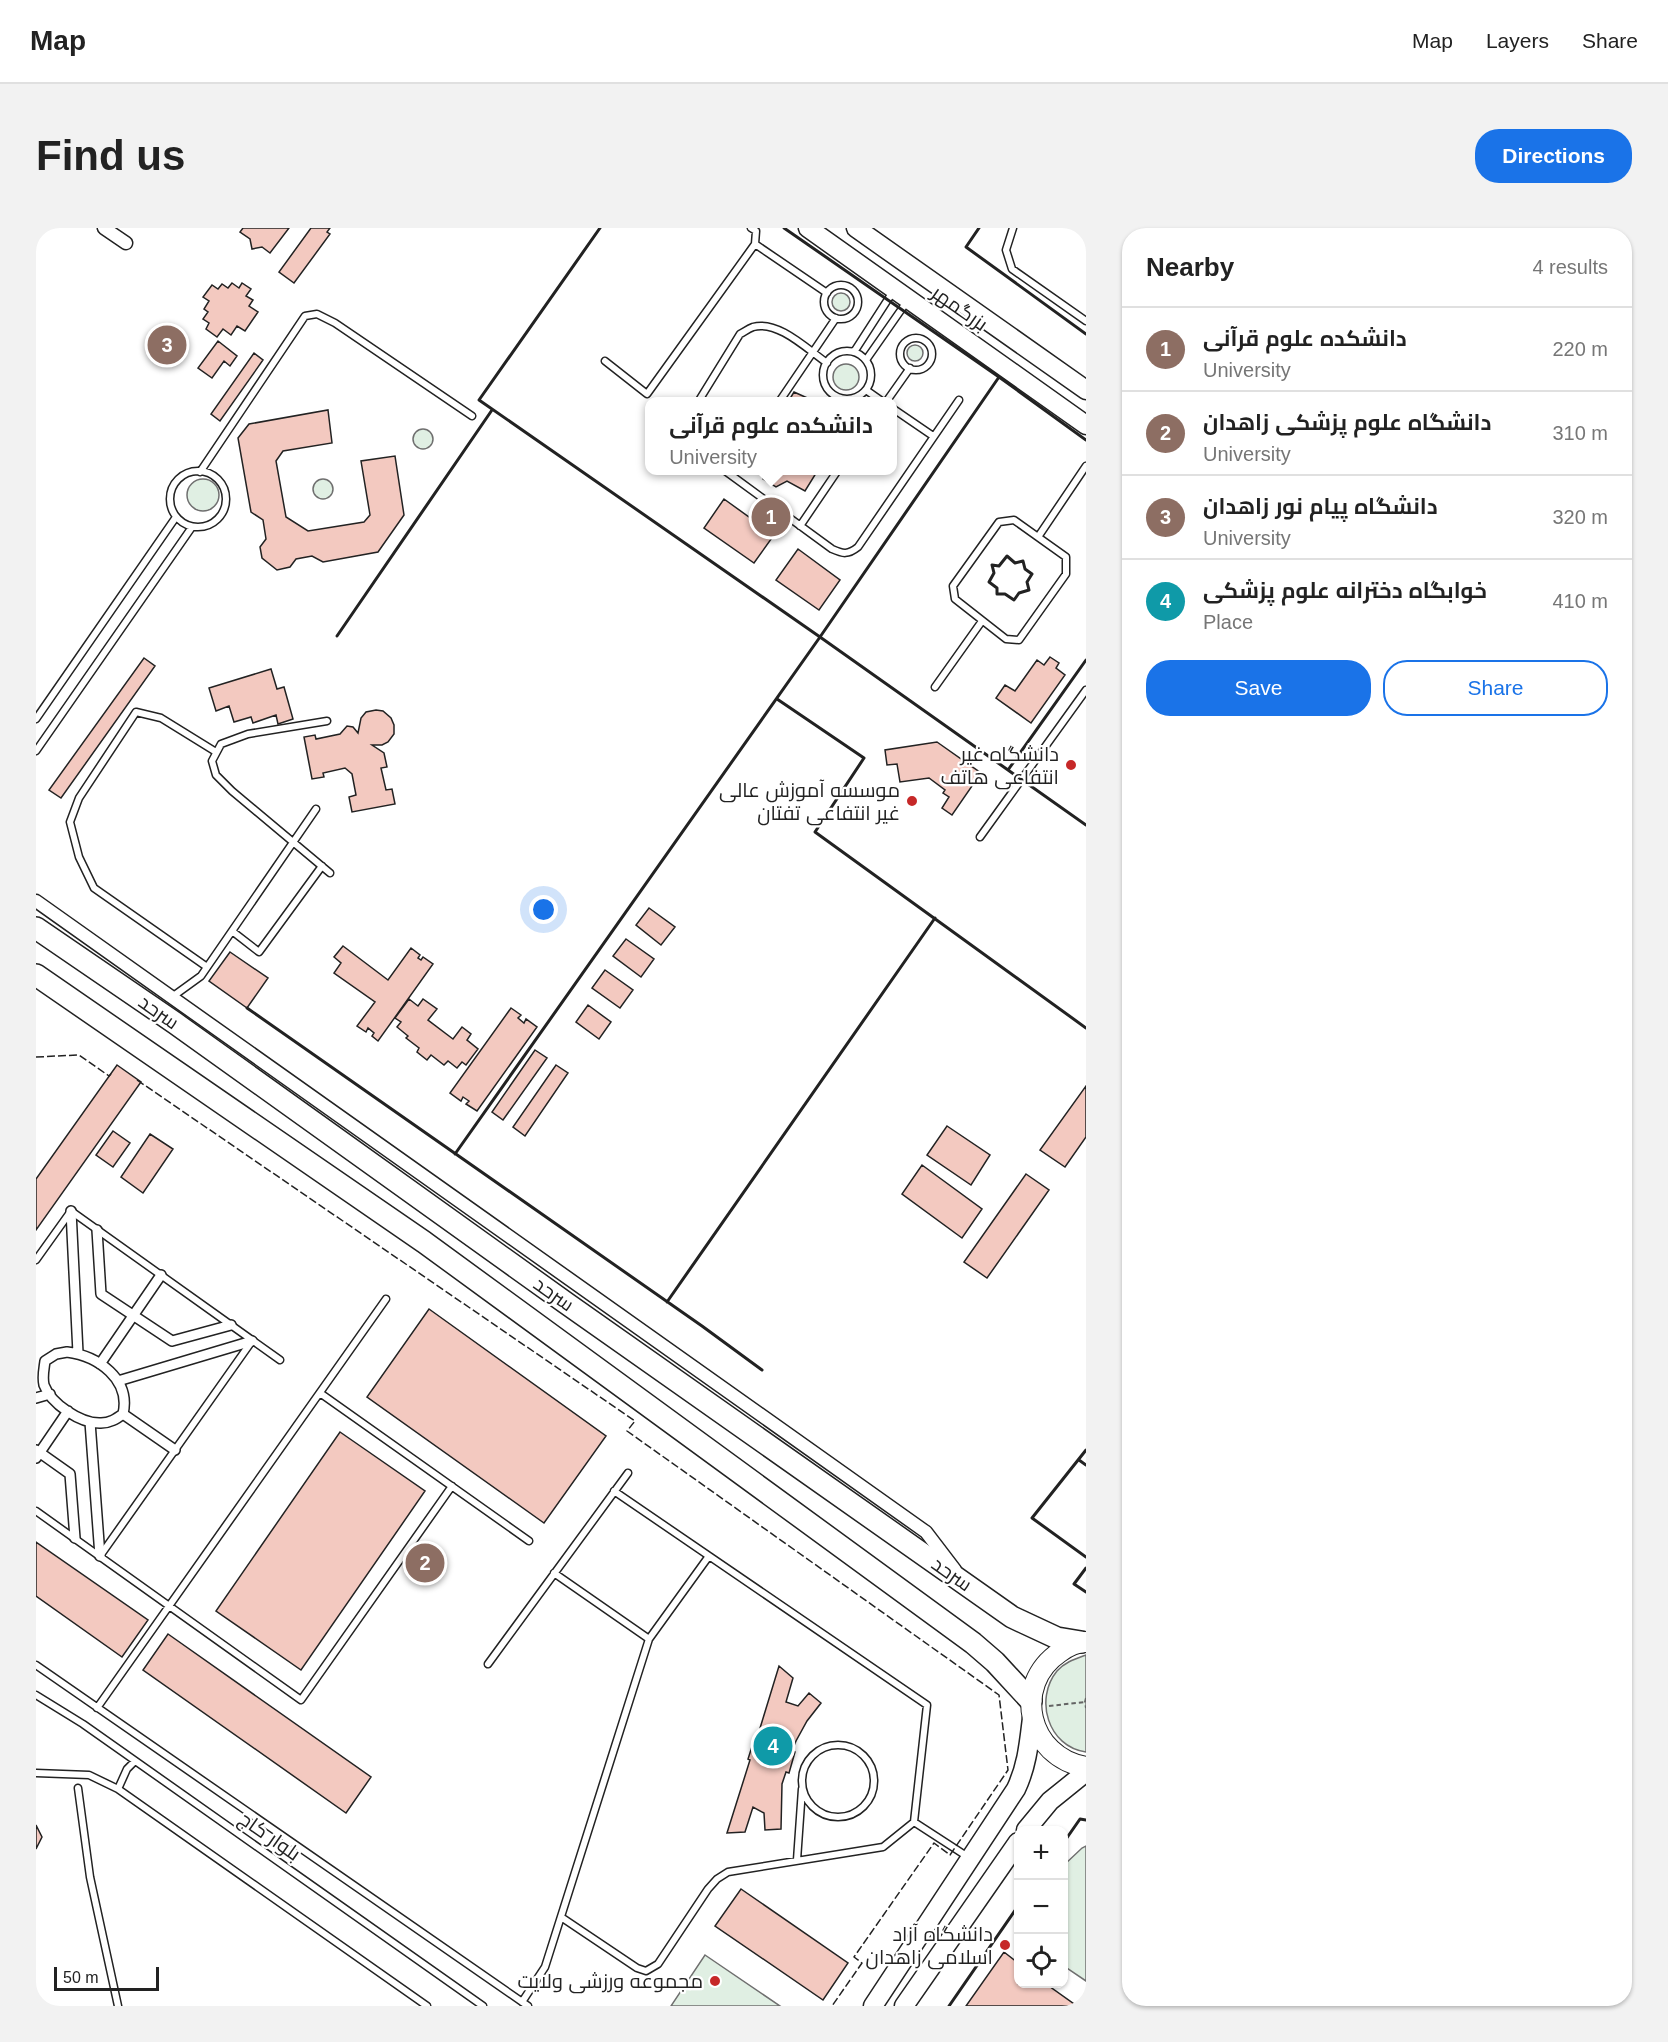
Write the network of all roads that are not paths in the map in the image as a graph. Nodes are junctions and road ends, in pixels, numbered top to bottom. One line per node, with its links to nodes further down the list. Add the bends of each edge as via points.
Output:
1 (104, 228): 6 (street)
2 (751, 228): 7 (lane, via 756,231)
3 (807, 228): 9 (main road, بزرگمهر)
4 (856, 228): 19 (main road, بزرگمهر)
5 (1013, 228): 11 (lane, via 1006,250 1012,269)
6 (126, 243)
7 (755, 244): 8 (lane); 15 (lane, via 647,394)
8 (827, 293): 10 (lane, via 825,310); 10 (lane, via 840,285 856,297 854,312)
9 (901, 294): 12 (lane); 14 (lane); 29 (main road, بزرگمهر)
10 (836, 318): 13 (lane)
11 (1086, 321)
12 (854, 352): 14 (lane); 16 (lane, via 838,353)
13 (812, 353): 16 (lane); 20 (lane, via 783,333 765,326 751,327 740,334); 21 (lane)
14 (867, 360): 18 (lane, via 872,375)
15 (605, 361)
16 (826, 363): 22 (lane, via 826,386)
17 (910, 368): 17 (lane, via 925,367 931,359 931,349 920,339 910,339 901,351 902,361); 25 (lane)
18 (866, 390): 23 (lane); 24 (lane)
19 (1086, 390)
20 (701, 397)
21 (782, 397)
22 (837, 397)
23 (855, 397)
24 (876, 397)
25 (888, 397)
26 (959, 400): 30 (lane)
27 (897, 411): 30 (lane)
28 (472, 416): 32 (lane, via 335,323 317,314 305,316)
29 (1086, 425)
30 (933, 436): 36 (lane, via 851,553 832,549)
31 (1086, 466): 38 (lane)
32 (200, 471): 35 (lane, via 176,482 170,500); 37 (lane, via 209,473 223,486 226,504 218,520)
33 (732, 475): 36 (lane)
34 (835, 475): 36 (lane)
35 (176, 517): 37 (lane); 42 (lane)
36 (800, 526)
37 (192, 527): 44 (lane)
38 (1038, 537): 39 (lane, via 1014,520 999,522 953,586 955,599); 39 (lane, via 1066,557 1066,574 1019,640 1006,639)
39 (982, 621): 40 (lane)
40 (935, 687)
41 (1086, 690): 47 (lane)
42 (36, 718)
43 (327, 721): 45 (lane, via 248,734 221,744)
44 (36, 751)
45 (216, 752): 48 (lane, via 212,761 216,775); 54 (lane, via 161,718 136,712 79,798 70,822 79,857 94,888)
46 (316, 810): 48 (lane)
47 (980, 837)
48 (294, 842): 49 (lane); 53 (lane)
49 (322, 866): 50 (lane); 53 (lane, via 260,952)
50 (330, 873)
51 (36, 901): 56 (street)
52 (36, 928): 88 (highway, سرحد)
53 (232, 931): 54 (lane)
54 (207, 968): 56 (lane)
55 (36, 975): 96 (highway, سرحد, via 443,1256 973,1643)
56 (172, 997): 88 (street, via 926,1532)
57 (71, 1211): 58 (lane); 59 (lane); 65 (street)
58 (97, 1230): 60 (lane); 62 (street, via 101,1294)
59 (36, 1260)
60 (160, 1275): 62 (street); 63 (lane)
61 (386, 1299): 71 (lane)
62 (133, 1316): 63 (street, via 172,1341); 69 (street)
63 (231, 1325): 64 (lane)
64 (252, 1341): 67 (lane); 70 (street); 77 (lane)
65 (78, 1353): 68 (street, via 56,1354); 69 (street)
66 (36, 1355): 68 (street)
67 (280, 1360)
68 (45, 1361): 72 (street, via 44,1384)
69 (100, 1364): 70 (street)
70 (118, 1381): 75 (street, via 126,1402)
71 (320, 1393): 80 (lane); 89 (lane)
72 (50, 1394): 73 (street); 74 (street)
73 (36, 1398)
74 (68, 1411): 76 (street); 78 (street)
75 (123, 1414): 76 (street, via 101,1424); 77 (street)
76 (90, 1422): 85 (street)
77 (175, 1450): 85 (lane)
78 (37, 1454): 83 (street, via 70,1474)
79 (628, 1473): 81 (lane)
80 (452, 1486): 84 (lane); 89 (lane, via 301,1700)
81 (614, 1491): 86 (lane); 87 (lane)
82 (36, 1511): 83 (lane)
83 (75, 1539): 85 (lane)
84 (529, 1541)
85 (100, 1556): 89 (lane)
86 (709, 1556): 90 (lane); 104 (lane, via 927,1705)
87 (554, 1574): 90 (lane); 92 (lane)
88 (965, 1583): 91 (highway, سرحد, via 1036,1630)
89 (169, 1606): 95 (lane)
90 (650, 1639): 109 (lane)
91 (1084, 1642): 96 (main road, via 1052,1657 1041,1670 1034,1685)
92 (488, 1664)
93 (36, 1665): 95 (lane)
94 (36, 1695): 97 (lane, بلوار کاج)
95 (97, 1708): 110 (lane)
96 (1036, 1708): 98 (main road, via 1038,1733 1047,1747 1060,1758); 107 (main road, via 1028,1757 1016,1790)
97 (135, 1761): 103 (lane); 113 (lane, بلوار کاج)
98 (1086, 1767)
99 (1086, 1772): 105 (main road, via 1050,1801)
100 (36, 1773): 103 (lane, via 90,1775)
101 (802, 1785): 101 (lane, via 816,1810 842,1817 866,1804 874,1777 860,1753 834,1746 810,1759); 108 (lane)
102 (78, 1788): 111 (lane, via 90,1877)
103 (118, 1789): 112 (lane)
104 (914, 1822): 107 (lane); 108 (lane, via 884,1847)
105 (1029, 1826)
106 (1014, 1848): 115 (main road)
107 (971, 1858): 114 (main road)
108 (797, 1860): 109 (lane, via 734,1870 717,1879 651,1970 637,1968)
109 (561, 1917): 110 (lane, via 545,1967)
110 (525, 2004)
111 (118, 2006)
112 (427, 2006)
113 (483, 2006)
114 (873, 2006)
115 (904, 2006)

